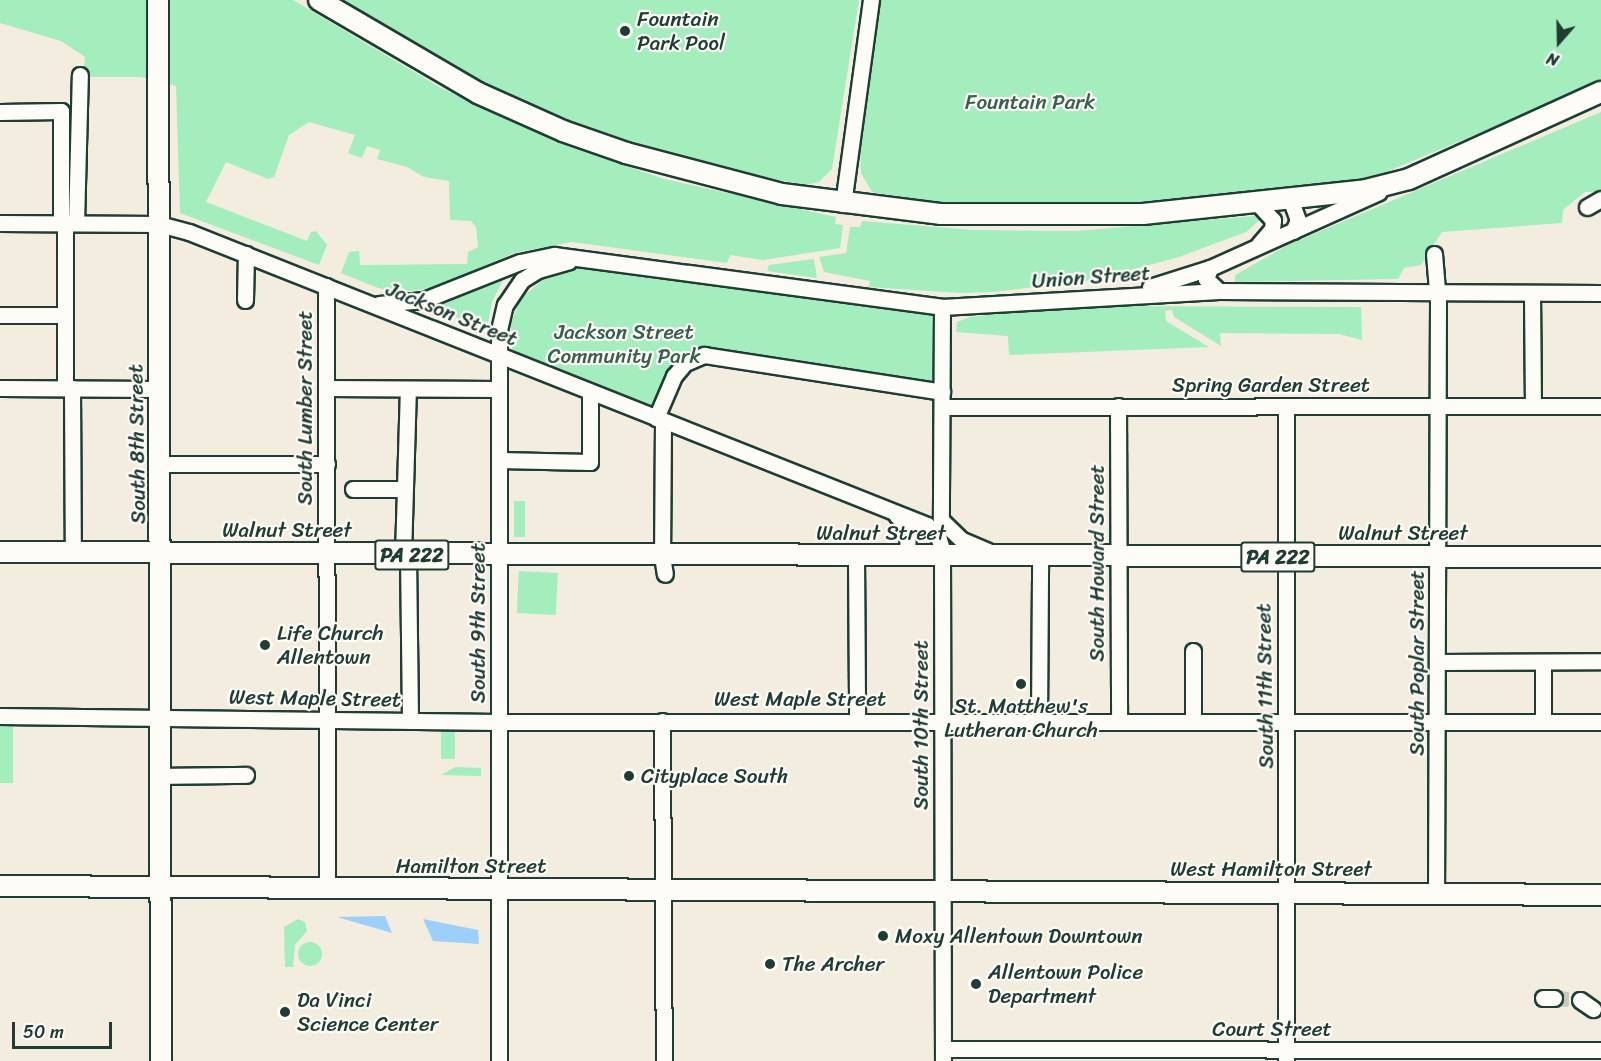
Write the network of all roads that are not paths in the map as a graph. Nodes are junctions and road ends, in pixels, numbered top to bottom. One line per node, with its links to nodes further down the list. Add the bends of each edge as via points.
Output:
1 (158, 0): 15 (main road, South 8th Street)
2 (319, 0): 10 (main road, via 421,63 563,131 665,166)
3 (871, 0): 10 (street)
4 (80, 75): 14 (street)
5 (1601, 92): 7 (main road)
6 (0, 112): 14 (street, via 61,111)
7 (1409, 179): 9 (main road); 16 (street)
8 (1601, 200): 12 (street)
9 (1291, 201): 11 (main road); 16 (street, via 1297,210)
10 (843, 204): 11 (main road, via 940,214 1035,217 1143,214)
11 (1258, 204): 17 (street, via 1273,220 1267,237)
12 (1587, 207)
13 (0, 223): 14 (street, Jackson Street)
14 (67, 223): 15 (street, Jackson Street); 32 (street)
15 (159, 224): 18 (street, Jackson Street); 37 (main road, South 8th Street)
16 (1293, 231): 17 (street)
17 (1255, 248): 21 (street)
18 (246, 254): 22 (street, Jackson Street); 28 (street)
19 (1434, 254): 24 (street, South Poplar Street)
20 (587, 259): 29 (street, Union Street, via 537,257 424,300 394,304); 30 (street, Union Street); 33 (street, Union Street, via 548,266 522,280 502,313)
21 (1210, 268): 23 (street, via 1206,279); 27 (street)
22 (326, 286): 29 (street, Jackson Street); 36 (street, South Lumber Street)
23 (1219, 291): 24 (street, Union Street); 27 (street, Union Street)
24 (1437, 292): 25 (street, Union Street); 44 (street, South Poplar Street)
25 (1532, 293): 26 (street, Union Street); 45 (street)
26 (1601, 293)
27 (1118, 294): 30 (street, Union Street)
28 (245, 300)
29 (364, 301): 33 (street, Jackson Street)
30 (942, 307): 41 (street)
31 (0, 315): 32 (street)
32 (65, 315): 35 (street)
33 (498, 355): 39 (street, South 9th Street); 40 (street, Jackson Street)
34 (0, 388): 35 (street)
35 (69, 388): 37 (street); 56 (street)
36 (326, 388): 38 (street); 50 (street, South Lumber Street)
37 (160, 389): 49 (main road, South 8th Street)
38 (408, 389): 39 (street); 52 (street, via 408,478)
39 (498, 389): 48 (street, South 9th Street)
40 (590, 392): 47 (street, Jackson Street); 48 (street, via 590,462)
41 (942, 399): 42 (street, Spring Garden Street); 47 (street, Spring Garden Street, via 704,355 686,363 674,376); 54 (street)
42 (1118, 406): 43 (street, Spring Garden Street); 67 (street, South Howard Street)
43 (1286, 406): 44 (street, Spring Garden Street); 64 (street, South 11th Street)
44 (1438, 406): 45 (street, Spring Garden Street); 68 (street, South Poplar Street)
45 (1533, 406): 46 (street, Spring Garden Street)
46 (1601, 406)
47 (660, 419): 53 (street, Jackson Street); 70 (street)
48 (499, 460): 60 (street, South 9th Street)
49 (162, 464): 50 (street); 57 (main road, South 8th Street)
50 (327, 464): 58 (street, South Lumber Street)
51 (354, 489): 52 (street)
52 (402, 489): 59 (street)
53 (889, 510): 54 (street, Jackson Street); 62 (street, via 908,527)
54 (934, 522): 63 (street); 65 (street, via 962,540)
55 (0, 552): 56 (main road, PA 222)
56 (73, 553): 57 (main road, PA 222)
57 (161, 554): 58 (main road, Walnut Street / PA 222); 76 (main road, South 8th Street)
58 (327, 555): 59 (main road, Walnut Street / PA 222); 78 (street, South Lumber Street)
59 (406, 555): 60 (main road, Walnut Street / PA 222); 83 (street)
60 (499, 555): 70 (main road, Walnut Street / PA 222); 87 (street, South 9th Street)
61 (856, 556): 62 (main road, Walnut Street / PA 222); 70 (main road, Walnut Street / PA 222); 77 (street)
62 (908, 556): 63 (main road, Walnut Street / PA 222)
63 (941, 557): 65 (main road, Walnut Street / PA 222); 79 (street, South 10th Street)
64 (1286, 557): 67 (main road, Walnut Street / PA 222); 68 (main road, Walnut Street / PA 222); 85 (street, South 11th Street)
65 (1010, 558): 66 (main road, Walnut Street / PA 222)
66 (1040, 558): 67 (main road, Walnut Street / PA 222); 80 (street)
67 (1118, 558): 81 (street, South Howard Street)
68 (1438, 558): 69 (main road, Walnut Street / PA 222); 73 (street, South Poplar Street)
69 (1601, 558)
70 (661, 568)
71 (1193, 651): 82 (street)
72 (1601, 661): 74 (street)
73 (1437, 662): 74 (street); 86 (street, South Poplar Street)
74 (1543, 662): 88 (street)
75 (0, 716): 76 (street, West Maple Street)
76 (161, 717): 78 (street, West Maple Street); 91 (main road, South 8th Street)
77 (857, 719): 79 (street, West Maple Street); 84 (street, West Maple Street)
78 (327, 720): 83 (street, West Maple Street); 94 (street, South Lumber Street)
79 (942, 720): 80 (street, West Maple Street); 97 (street, South 10th Street)
80 (1038, 720): 81 (street, West Maple Street)
81 (1119, 720): 82 (street, West Maple Street)
82 (1193, 720): 85 (street, West Maple Street)
83 (410, 721): 87 (street, West Maple Street)
84 (662, 721): 87 (street, West Maple Street, via 635,716); 96 (street)
85 (1286, 721): 86 (street, West Maple Street); 98 (street, South 11th Street)
86 (1438, 721): 88 (street, West Maple Street); 99 (street, South Poplar Street)
87 (499, 722): 95 (street, South 9th Street)
88 (1543, 722): 89 (street, West Maple Street)
89 (1601, 722)
90 (246, 775): 91 (street)
91 (161, 776): 93 (main road, South 8th Street)
92 (0, 886): 93 (main road, Hamilton Street)
93 (160, 888): 94 (main road, Hamilton Street); 109 (main road, South 8th Street)
94 (327, 889): 95 (main road, Hamilton Street)
95 (500, 891): 96 (main road, Hamilton Street); 110 (street, South 9th Street)
96 (663, 892): 97 (main road, Hamilton Street); 111 (street)
97 (942, 893): 98 (main road, West Hamilton Street); 102 (street, South 10th Street)
98 (1288, 893): 99 (main road, West Hamilton Street); 105 (street, South 11th Street)
99 (1436, 894): 100 (main road, West Hamilton Street)
100 (1601, 895)
101 (1601, 1050): 108 (street, Court Street)
102 (943, 1055): 107 (street, Court Street)
103 (1102, 1055): 104 (street, Court Street); 107 (street, Court Street)
104 (1195, 1055): 105 (street, Court Street)
105 (1286, 1055): 106 (street, Court Street)
106 (1421, 1055): 108 (street, Court Street)
107 (1027, 1056)
108 (1533, 1056)
109 (161, 1061)
110 (499, 1061)
111 (664, 1061)

